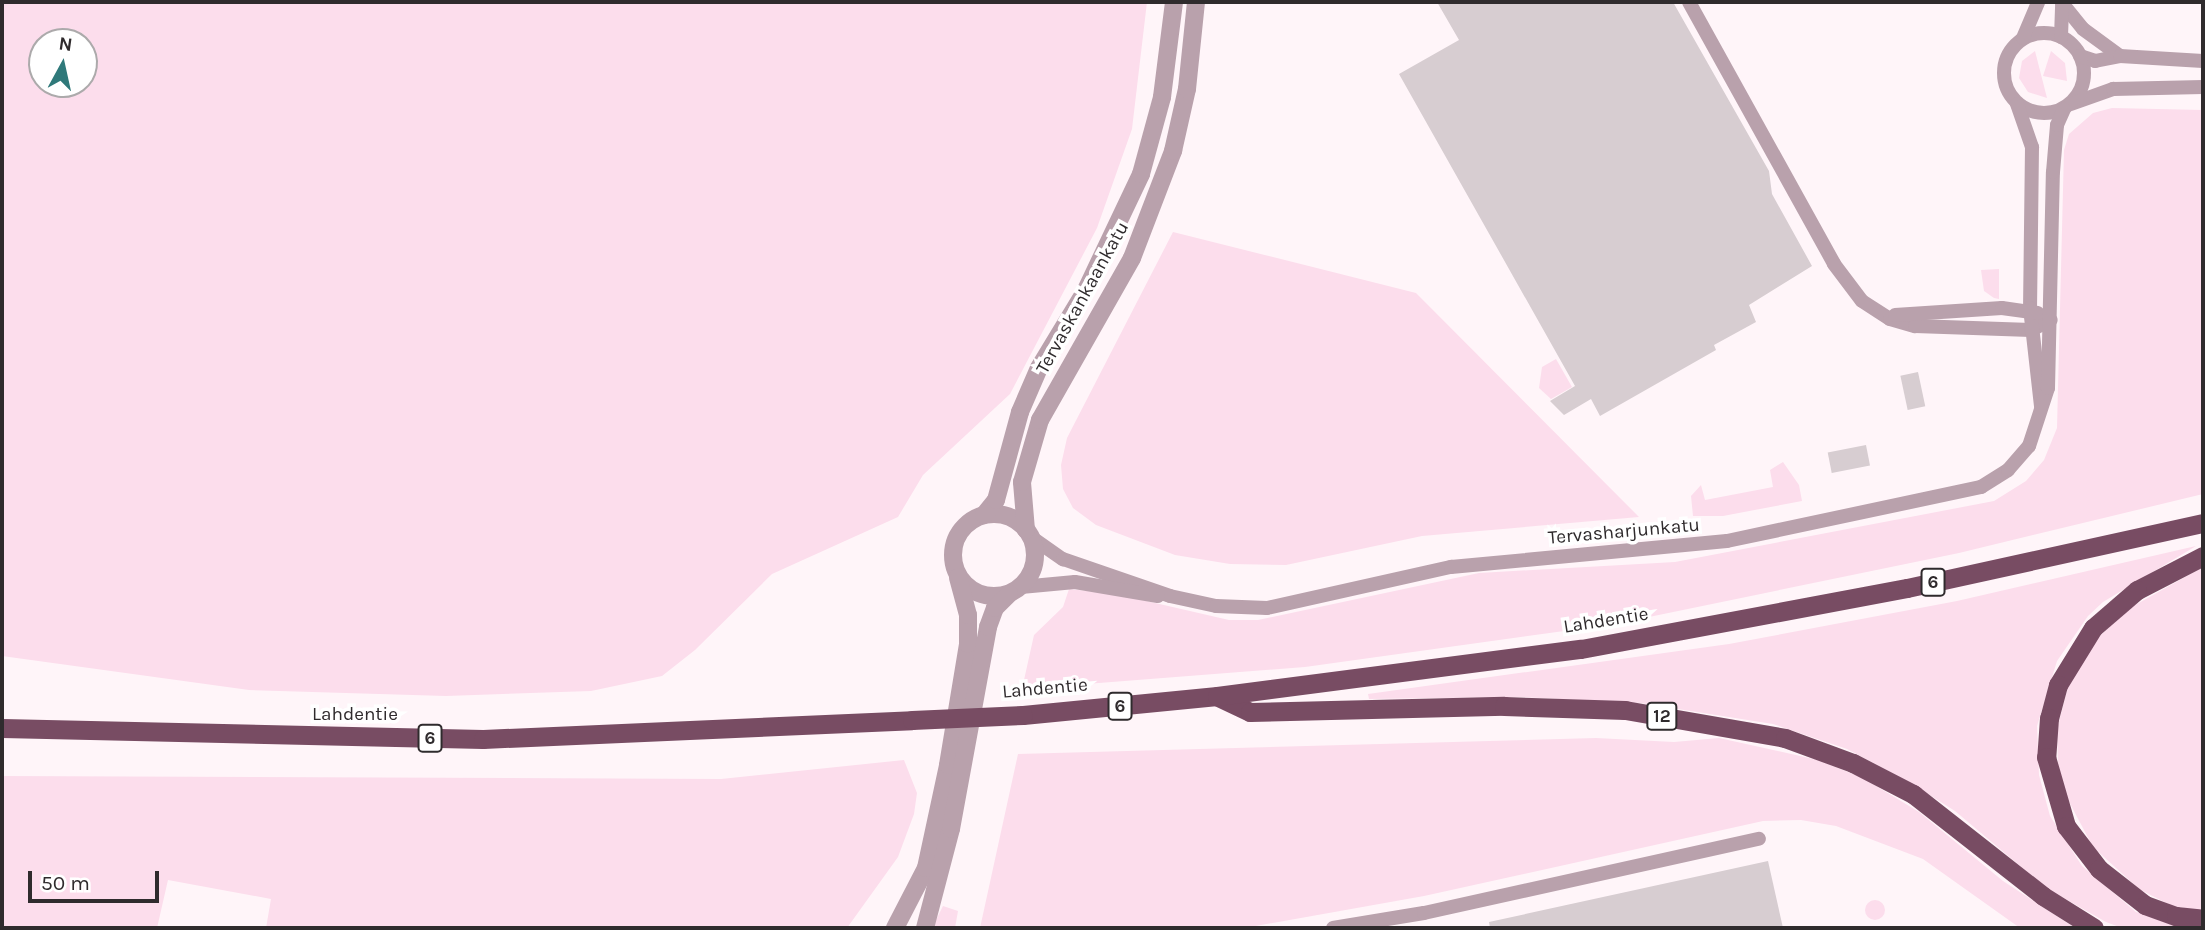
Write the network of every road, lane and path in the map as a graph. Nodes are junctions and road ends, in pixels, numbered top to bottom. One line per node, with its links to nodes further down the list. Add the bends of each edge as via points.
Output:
1 (1174, 2): 19 (street, Tervaskankaankatu, via 1162,97 1141,174 1086,290 1039,368 1020,411 996,499)
2 (1195, 2): 21 (street, Tervaskankaankatu, via 1187,89 1165,177 1132,258 1040,420 1022,482)
3 (1689, 2): 15 (street, via 1834,264 1849,288)
4 (2038, 2): 7 (street)
5 (2062, 3): 6 (street); 9 (street, via 2083,29)
6 (2061, 37): 7 (street, via 2036,34); 8 (street)
7 (2024, 38): 12 (street, via 2003,69 2004,82)
8 (2080, 56): 9 (street, via 2095,61); 13 (street, via 2084,82)
9 (2120, 56): 10 (street)
10 (2203, 61)
11 (2203, 88): 13 (street, via 2113,89)
12 (2017, 104): 13 (street, via 2040,114); 14 (street, Tervasharjunkatu, via 2032,147)
13 (2067, 107): 16 (street, Tervasharjunkatu, via 2057,125 2053,172)
14 (2030, 308): 15 (street, via 1906,316); 16 (street); 17 (street, Tervasharjunkatu)
15 (1876, 309): 17 (street, via 1915,326)
16 (2051, 320): 17 (street); 18 (street, Tervasharjunkatu, via 2050,368)
17 (2031, 330): 18 (street, Tervasharjunkatu)
18 (2042, 411): 25 (street, Tervasharjunkatu, via 2029,446 2008,470 1981,487 1928,500 1716,543 1451,567 1267,608 1216,606)
19 (984, 515): 21 (street, via 1006,515); 23 (street, via 965,525 957,536 953,556)
20 (2203, 523): 26 (highway, Lahdentie / 6, via 1907,588 1660,635)
21 (1028, 534): 24 (street, via 1035,561); 25 (street, Tervasharjunkatu, via 1063,559)
22 (2203, 556): 29 (highway, via 2137,590 2093,628 2058,685 2046,757 2066,826 2099,869 2144,905)
23 (958, 577): 24 (street, via 980,594); 31 (street, via 968,615 968,644 948,765 926,868)
24 (1015, 590): 25 (street, Tervasharjunkatu, via 1075,582); 32 (street, via 995,608 988,627 951,829)
25 (1170, 596)
26 (1217, 696): 27 (highway, Lahdentie / 6, bridge, via 1023,715 483,738); 34 (highway, 12, via 1250,712 1504,706 1625,710 1785,738 1853,762 1913,794 2043,896)
27 (2, 728)
28 (1759, 839): 30 (street)
29 (2203, 919)
30 (1426, 921): 33 (street)
31 (895, 928)
32 (925, 928)
33 (1333, 928)
34 (2094, 928)

